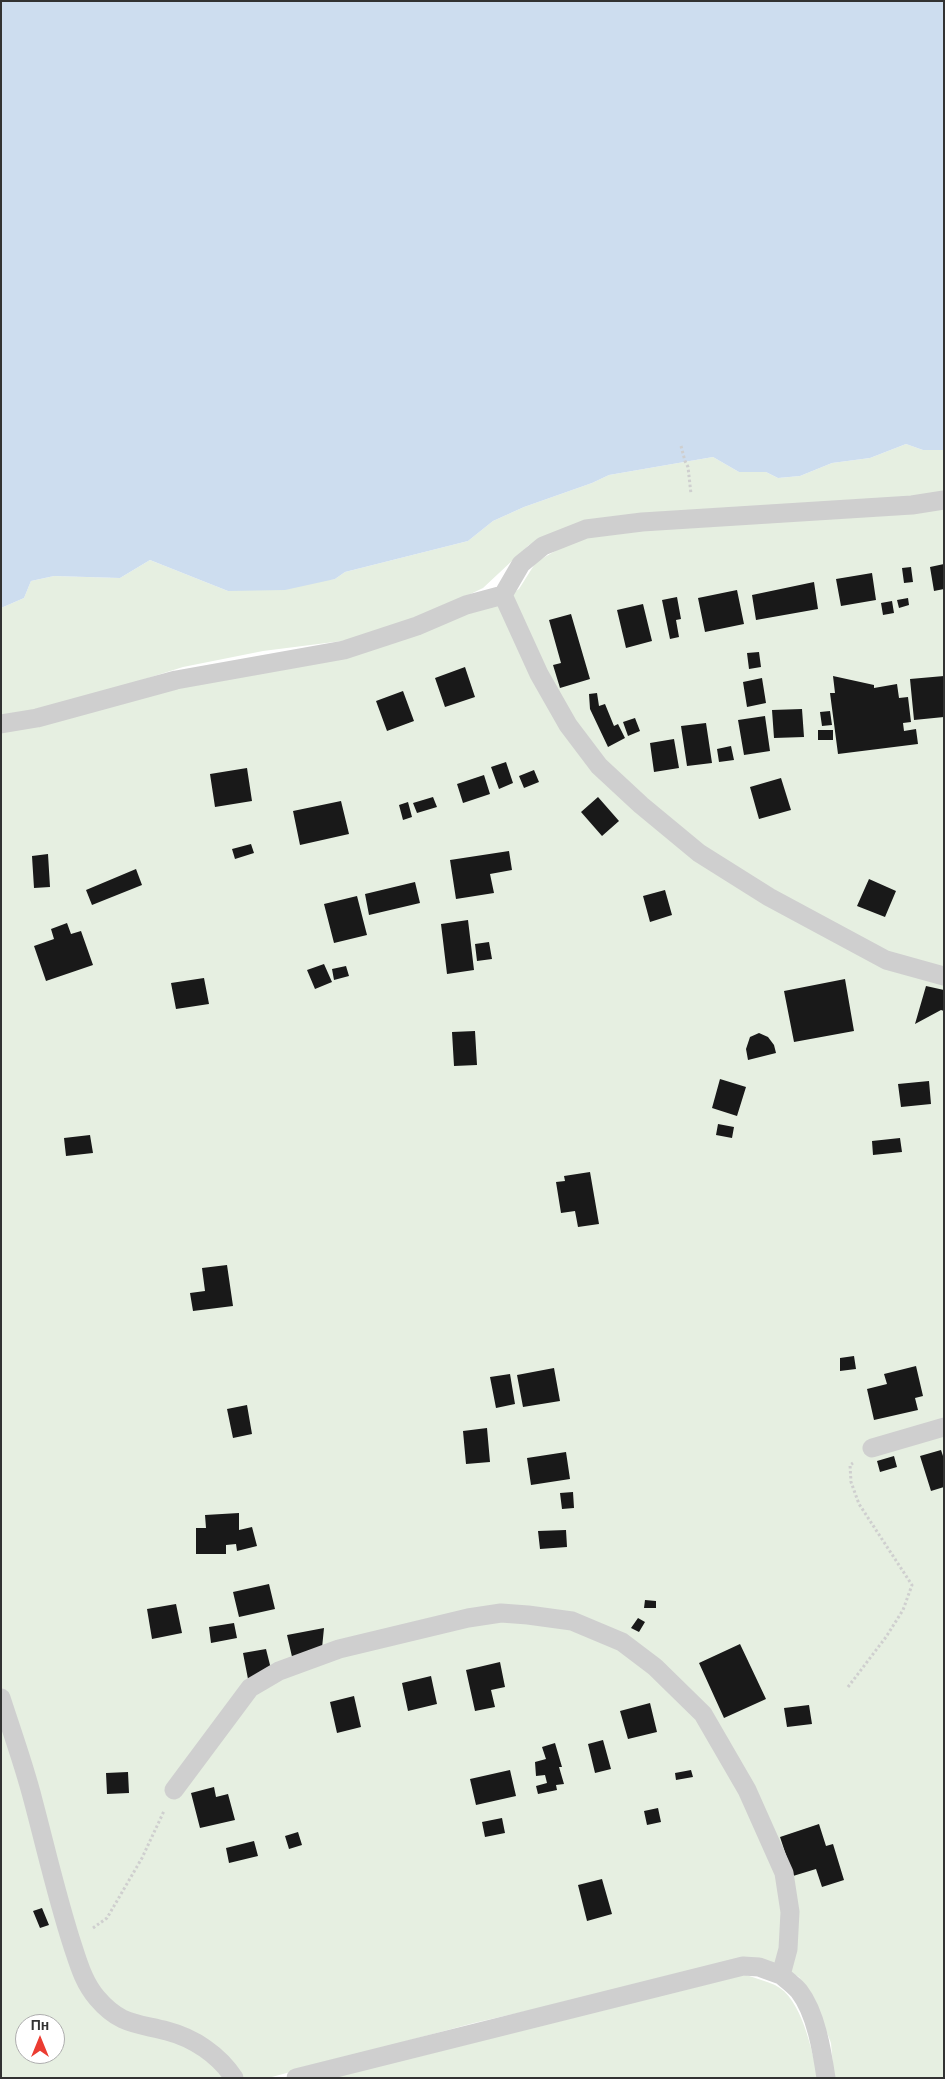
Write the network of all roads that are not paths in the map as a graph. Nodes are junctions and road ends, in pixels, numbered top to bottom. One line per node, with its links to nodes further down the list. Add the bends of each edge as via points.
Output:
1 (944, 500): 2 (lane, via 586,528 543,546 521,564)
2 (504, 595): 3 (lane, via 466,605 417,626 344,650 176,680 71,710); 4 (lane, via 539,674 568,725 599,766 641,805 699,853 769,897 886,960)
3 (1, 724)
4 (944, 976)
5 (944, 1427): 6 (lane)
6 (872, 1448)
7 (1, 1698): 10 (lane, via 33,1796 61,1912 83,1977 96,1998 120,2020 168,2031 197,2042 224,2064)
8 (174, 1790): 9 (lane, via 250,1688 279,1671 339,1649 468,1618 528,1614 572,1621 622,1642 655,1667 703,1714 747,1790 784,1873 790,1912 788,1949)
9 (782, 1975): 11 (lane, via 760,1967 743,1966); 12 (lane, via 799,1991 812,2018)
10 (234, 2078)
11 (296, 2078)
12 (826, 2078)

